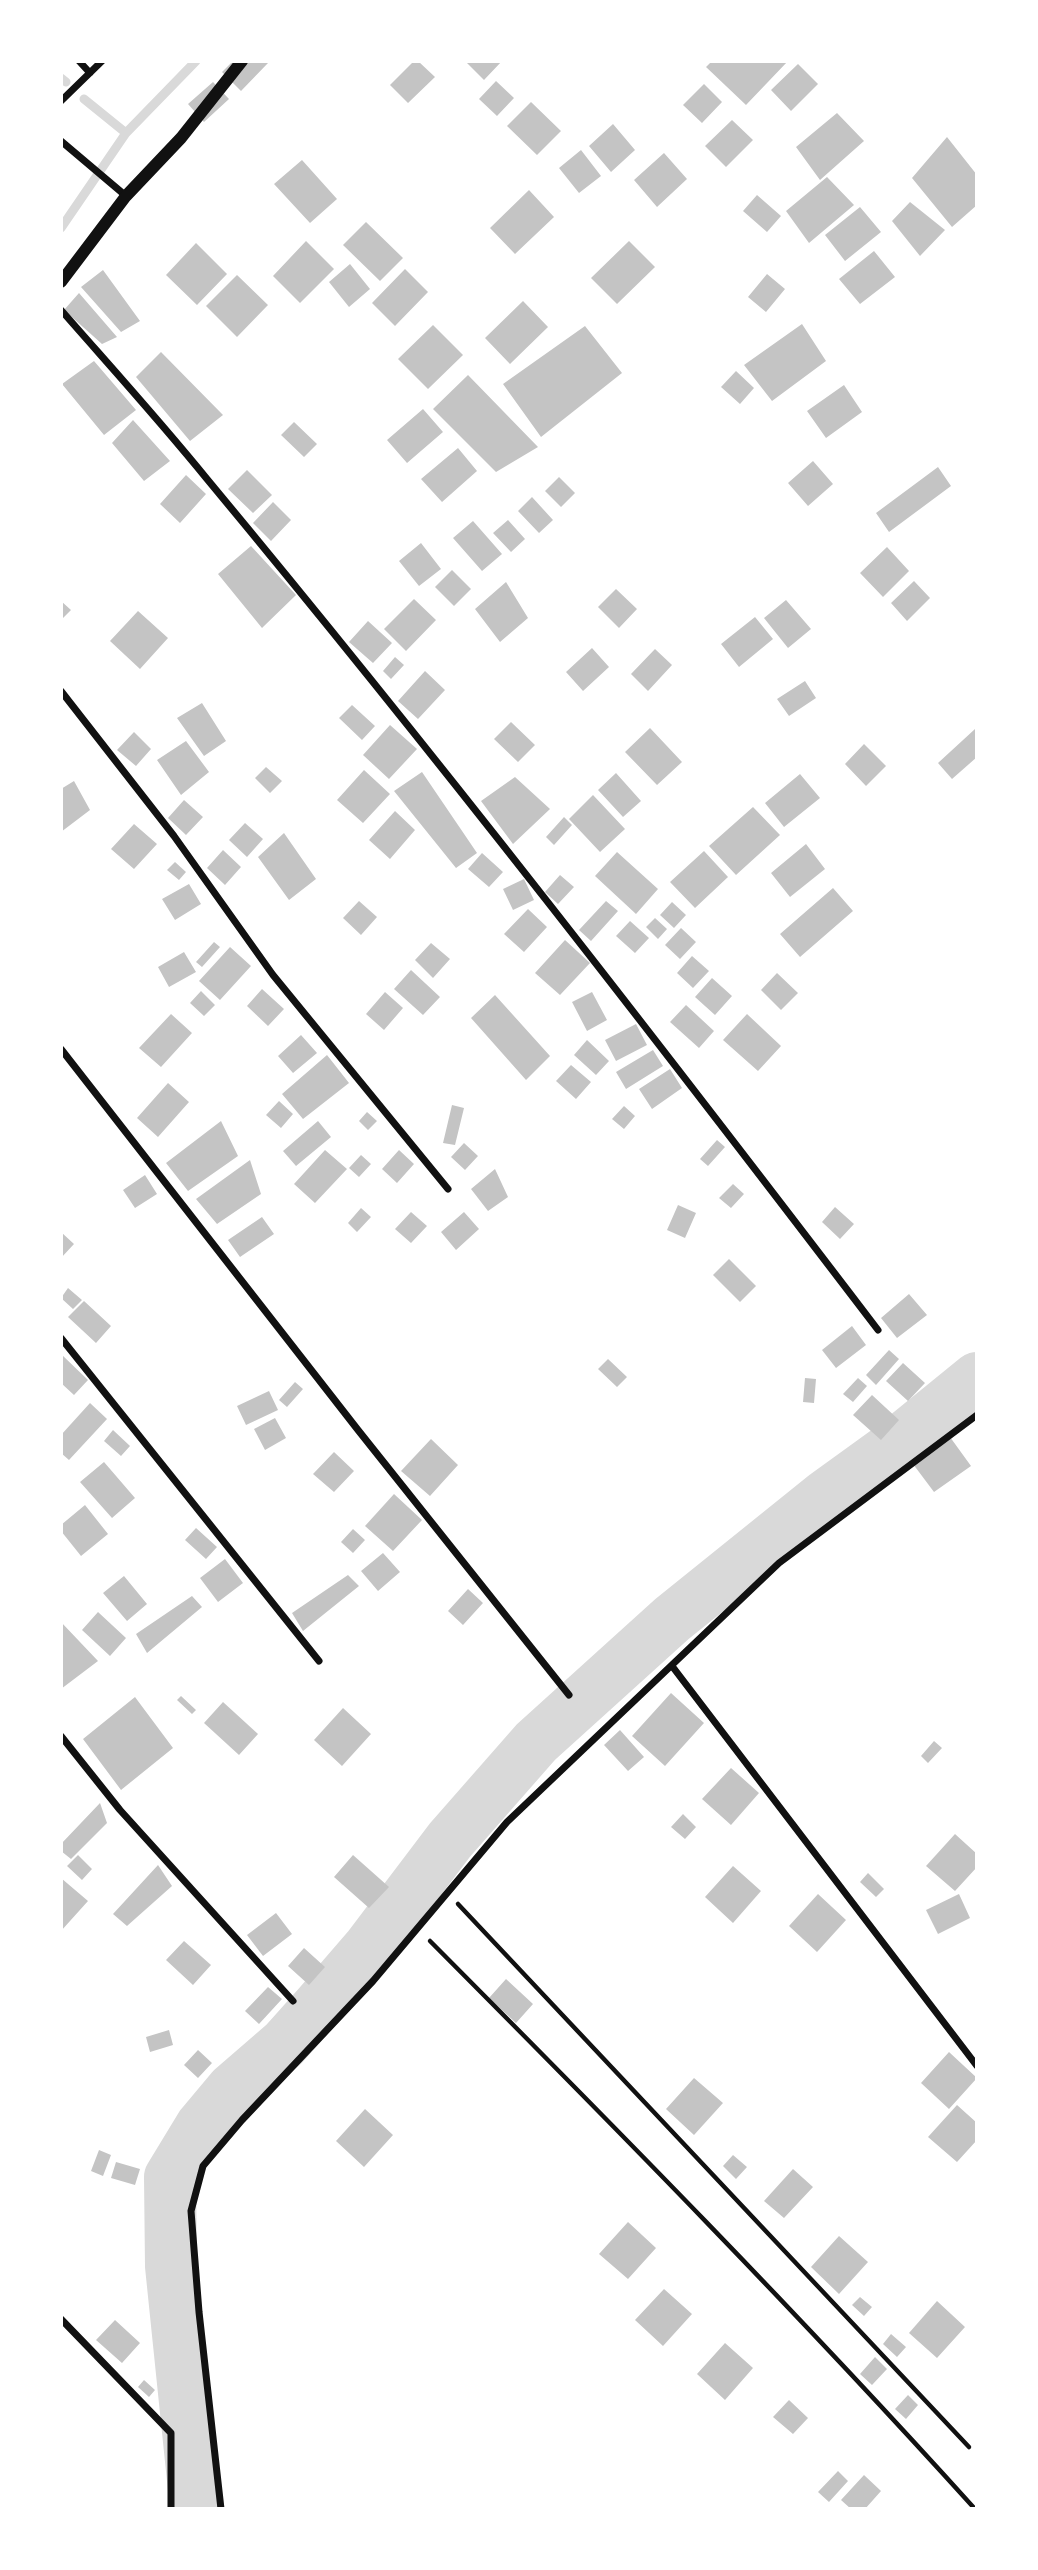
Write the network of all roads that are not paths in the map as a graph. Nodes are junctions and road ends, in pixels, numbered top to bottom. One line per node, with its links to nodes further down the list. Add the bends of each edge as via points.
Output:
1 (79, 61): 4 (street)
2 (102, 61): 4 (street)
3 (242, 61): 7 (street)
4 (90, 73): 5 (street)
5 (61, 101)
6 (61, 141): 7 (street)
7 (126, 196): 8 (street)
8 (61, 282)
9 (61, 310): 13 (street, via 206,477 416,737 692,1086)
10 (61, 691): 12 (street, via 274,975)
11 (61, 1049): 18 (street)
12 (448, 1189)
13 (877, 1330)
14 (61, 1338): 16 (street)
15 (976, 1418): 17 (street, via 779,1563)
16 (319, 1661)
17 (672, 1666): 21 (street); 24 (street, via 507,1822 373,1981 203,2166 191,2211)
18 (569, 1695)
19 (61, 1736): 20 (street, via 120,1810)
20 (293, 2001)
21 (977, 2066)
22 (61, 2319): 23 (street, via 171,2432)
23 (171, 2509)
24 (221, 2509)

